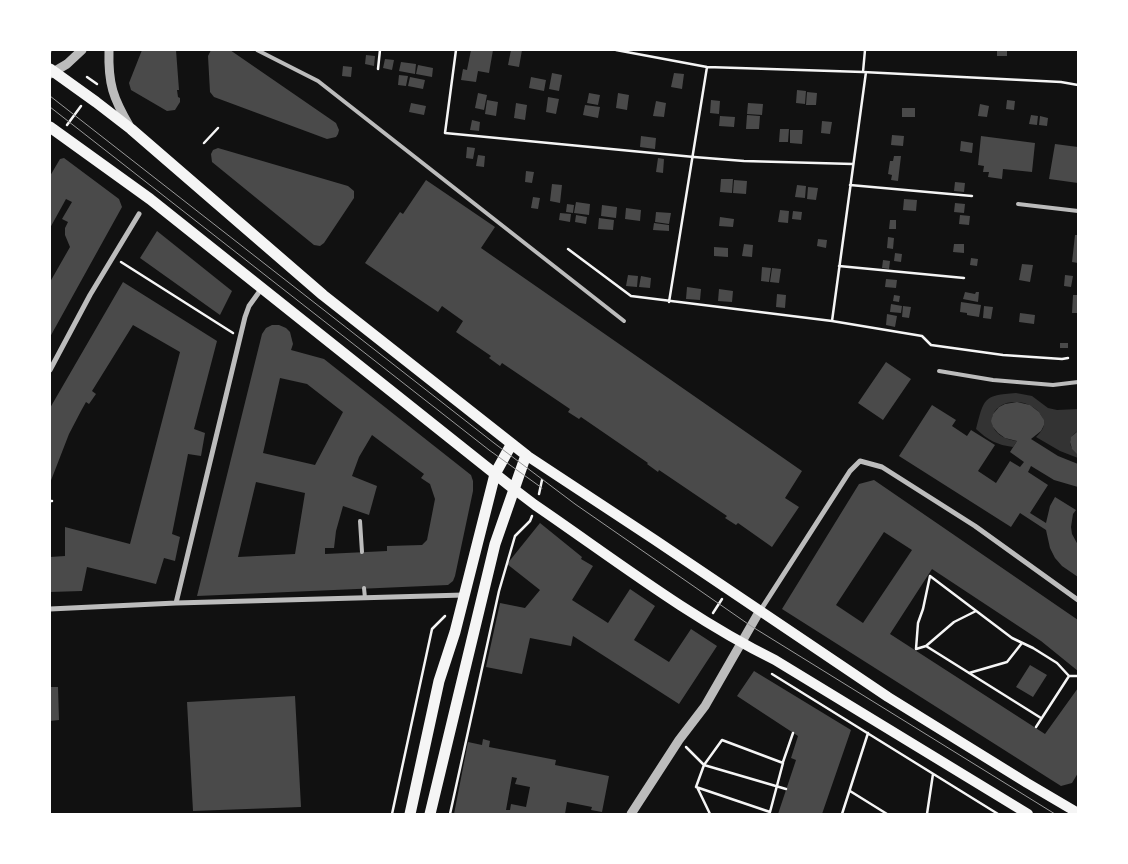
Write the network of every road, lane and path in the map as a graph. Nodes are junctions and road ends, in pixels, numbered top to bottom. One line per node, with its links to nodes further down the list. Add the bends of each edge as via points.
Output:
1 (82, 50): 10 (street, via 68,64)
2 (109, 50): 18 (street, via 112,88)
3 (257, 50): 34 (lane, via 318,81)
4 (380, 50): 9 (path)
5 (456, 50): 21 (path, via 445,133)
6 (616, 50): 8 (path)
7 (865, 50): 11 (path)
8 (708, 67): 11 (path); 21 (path)
9 (378, 70)
10 (51, 72): 18 (main road)
11 (864, 72): 14 (path); 22 (path)
12 (87, 77): 13 (path)
13 (98, 84)
14 (1078, 84)
15 (81, 106): 19 (path)
16 (50, 127): 19 (main road)
17 (218, 128): 20 (path)
18 (131, 129): 41 (main road, via 323,295)
19 (63, 130): 32 (main road)
20 (204, 143)
21 (694, 157): 22 (path); 33 (path)
22 (853, 164): 23 (path)
23 (850, 185): 24 (path); 30 (path)
24 (972, 196)
25 (1018, 204): 26 (lane)
26 (1078, 211)
27 (139, 214): 29 (street)
28 (568, 249): 33 (path, via 631,296)
29 (114, 257): 36 (path); 38 (street)
30 (839, 266): 31 (path); 35 (path)
31 (964, 278)
32 (262, 288): 36 (street, via 249,306); 44 (main road)
33 (669, 302): 35 (path)
34 (624, 321)
35 (832, 321): 37 (path, via 922,336 931,345 1003,355)
36 (240, 338): 56 (street)
37 (1068, 358)
38 (50, 370)
39 (939, 371): 40 (lane, via 1053,385)
40 (1078, 382)
41 (511, 444): 42 (main road); 44 (main road)
42 (526, 456): 45 (main road); 61 (main road)
43 (544, 473): 46 (path, via 539,494)
44 (495, 474): 45 (main road); 51 (main road)
45 (514, 488): 54 (main road, via 495,544); 62 (main road, via 664,595)
46 (544, 497)
47 (532, 515): 86 (path, via 515,536 502,582)
48 (360, 521): 49 (lane)
49 (362, 552)
50 (364, 588): 53 (lane)
51 (465, 595): 53 (street); 54 (lane); 84 (main road, via 439,681)
52 (716, 595): 58 (path, via 722,599 712,614)
53 (365, 598): 56 (street)
54 (482, 600): 85 (main road)
55 (1078, 600): 61 (street, via 967,521 882,467 860,461 850,471)
56 (176, 604): 57 (street)
57 (50, 610)
58 (706, 610)
59 (976, 611): 63 (path); 64 (path, via 954,622); 64 (path, via 930,576 918,623 916,649)
60 (448, 612): 83 (path, via 432,629)
61 (759, 612): 62 (street); 81 (main road, via 888,697)
62 (741, 644): 87 (street, via 705,706); 93 (main road, via 775,660)
63 (1022, 644): 66 (path, via 1007,662); 67 (path, via 1057,662)
64 (926, 646): 66 (path)
65 (769, 672): 72 (path)
66 (969, 673): 69 (path)
67 (1069, 676): 68 (path); 69 (path)
68 (1078, 676)
69 (1041, 718): 70 (path)
70 (1036, 727)
71 (793, 732): 74 (path)
72 (868, 733): 76 (path); 80 (path)
73 (696, 756): 75 (path)
74 (783, 764): 75 (path, via 722,740); 78 (path)
75 (704, 765): 77 (path); 78 (path)
76 (933, 774): 91 (path); 92 (path)
77 (697, 787): 82 (path); 88 (path)
78 (778, 787): 79 (path); 82 (path)
79 (786, 790)
80 (850, 791): 89 (path); 90 (path)
81 (1077, 812)
82 (769, 813)
83 (392, 814)
84 (410, 814)
85 (430, 814)
86 (450, 814)
87 (631, 814)
88 (710, 814)
89 (842, 814)
90 (887, 814)
91 (928, 814)
92 (998, 814)
93 (1028, 814)

